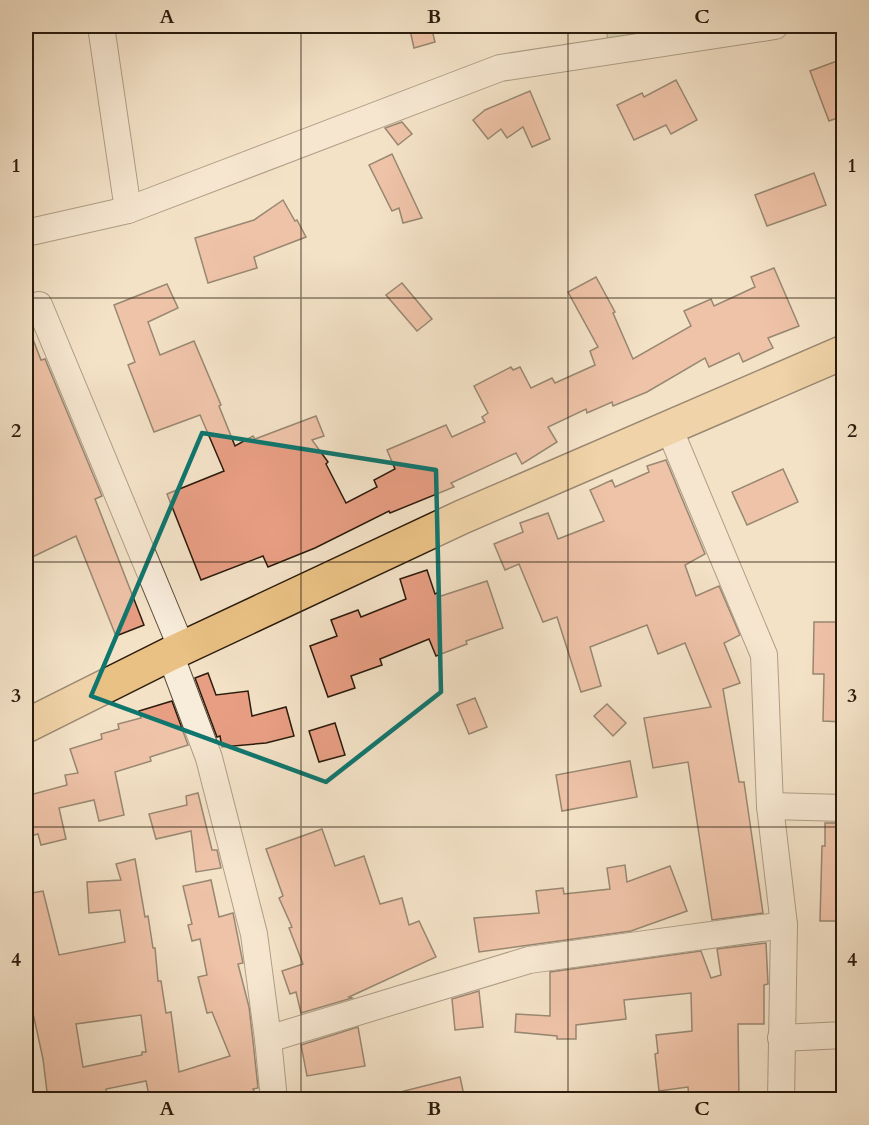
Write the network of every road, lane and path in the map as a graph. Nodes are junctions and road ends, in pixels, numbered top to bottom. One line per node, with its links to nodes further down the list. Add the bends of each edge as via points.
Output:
1 (101, 26): 3 (street)
2 (775, 26): 3 (street, via 500,68)
3 (128, 210): 4 (street)
4 (26, 233)
5 (39, 305): 8 (street)
6 (843, 352): 7 (main road)
7 (669, 428): 8 (main road, via 462,517); 10 (street, via 764,655)
8 (176, 651): 9 (main road); 15 (street, via 209,758 254,934)
9 (26, 726)
10 (770, 806): 11 (street); 12 (street)
11 (843, 808)
12 (784, 925): 14 (street); 15 (street, via 529,960)
13 (843, 1035): 14 (street)
14 (781, 1038): 17 (street)
15 (268, 1039): 16 (street)
16 (274, 1100)
17 (781, 1100)

